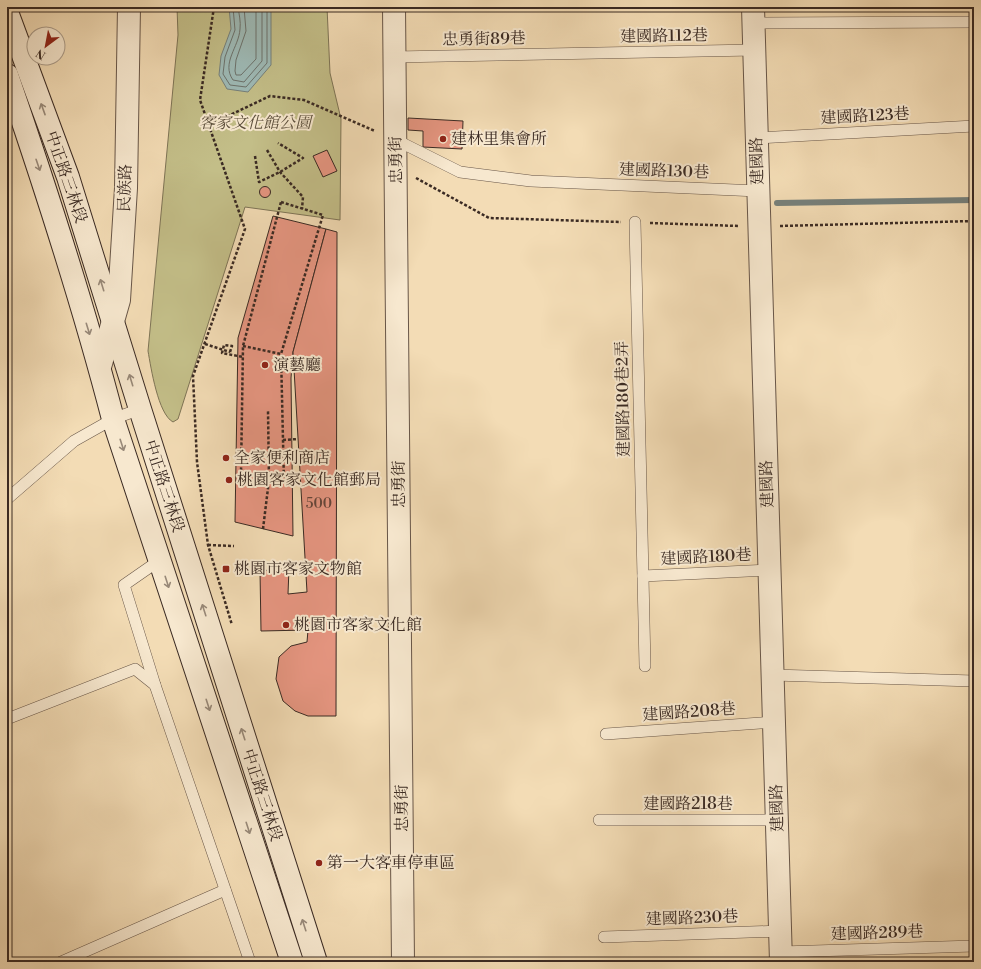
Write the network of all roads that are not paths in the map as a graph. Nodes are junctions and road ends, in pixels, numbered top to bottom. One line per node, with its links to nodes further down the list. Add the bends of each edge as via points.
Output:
1 (129, 7): 15 (street, 民族路, via 126,188 119,300)
2 (394, 7): 8 (street, 忠勇街)
3 (7, 12): 15 (street, 中正路三林段, one-way to 3, via 68,177)
4 (753, 15): 5 (lane); 6 (street, 建國路)
5 (974, 22)
6 (754, 50): 7 (lane, 建國路112巷); 11 (street, 建國路)
7 (574, 54): 8 (lane, 忠勇街89巷)
8 (395, 57): 12 (street, 忠勇街)
9 (7, 75): 16 (street, 中正路三林段, one-way to 16, via 41,175)
10 (974, 126): 11 (lane, 建國路123巷)
11 (757, 138): 13 (street, 建國路)
12 (396, 140): 13 (lane, 建國路130巷, via 460,172 530,181); 41 (street, 忠勇街)
13 (758, 191): 21 (street, 建國路)
14 (635, 222): 22 (lane, 建國路180巷2弄)
15 (113, 323): 16 (street, 民族路); 17 (street, 中正路三林段, one-way to 15)
16 (100, 367): 18 (street, 中正路三林段)
17 (140, 409): 18 (lane); 40 (street, 中正路三林段, one-way to 17)
18 (113, 419): 19 (lane, via 74,442); 20 (street, 中正路三林段, one-way to 20)
19 (7, 500)
20 (160, 560): 26 (lane, via 124,585); 39 (street, 中正路三林段, one-way to 39)
21 (770, 570): 22 (lane, 建國路180巷); 24 (street, 建國路)
22 (643, 576): 23 (lane, 建國路180巷2弄)
23 (645, 666)
24 (773, 675): 25 (lane); 28 (street, 建國路)
25 (974, 680)
26 (155, 685): 27 (lane, via 135,669); 32 (lane)
27 (7, 719)
28 (774, 722): 29 (lane, 建國路208巷); 31 (street, 建國路)
29 (606, 734)
30 (600, 820): 31 (lane, 建國路218巷)
31 (777, 820): 33 (street, 建國路)
32 (225, 890): 37 (lane); 38 (lane)
33 (780, 931): 34 (lane, 建國路230巷); 36 (street, 建國路)
34 (604, 937)
35 (974, 946): 36 (lane, 建國路289巷)
36 (781, 957)
37 (61, 962)
38 (250, 962)
39 (292, 962)
40 (316, 962)
41 (403, 962)

